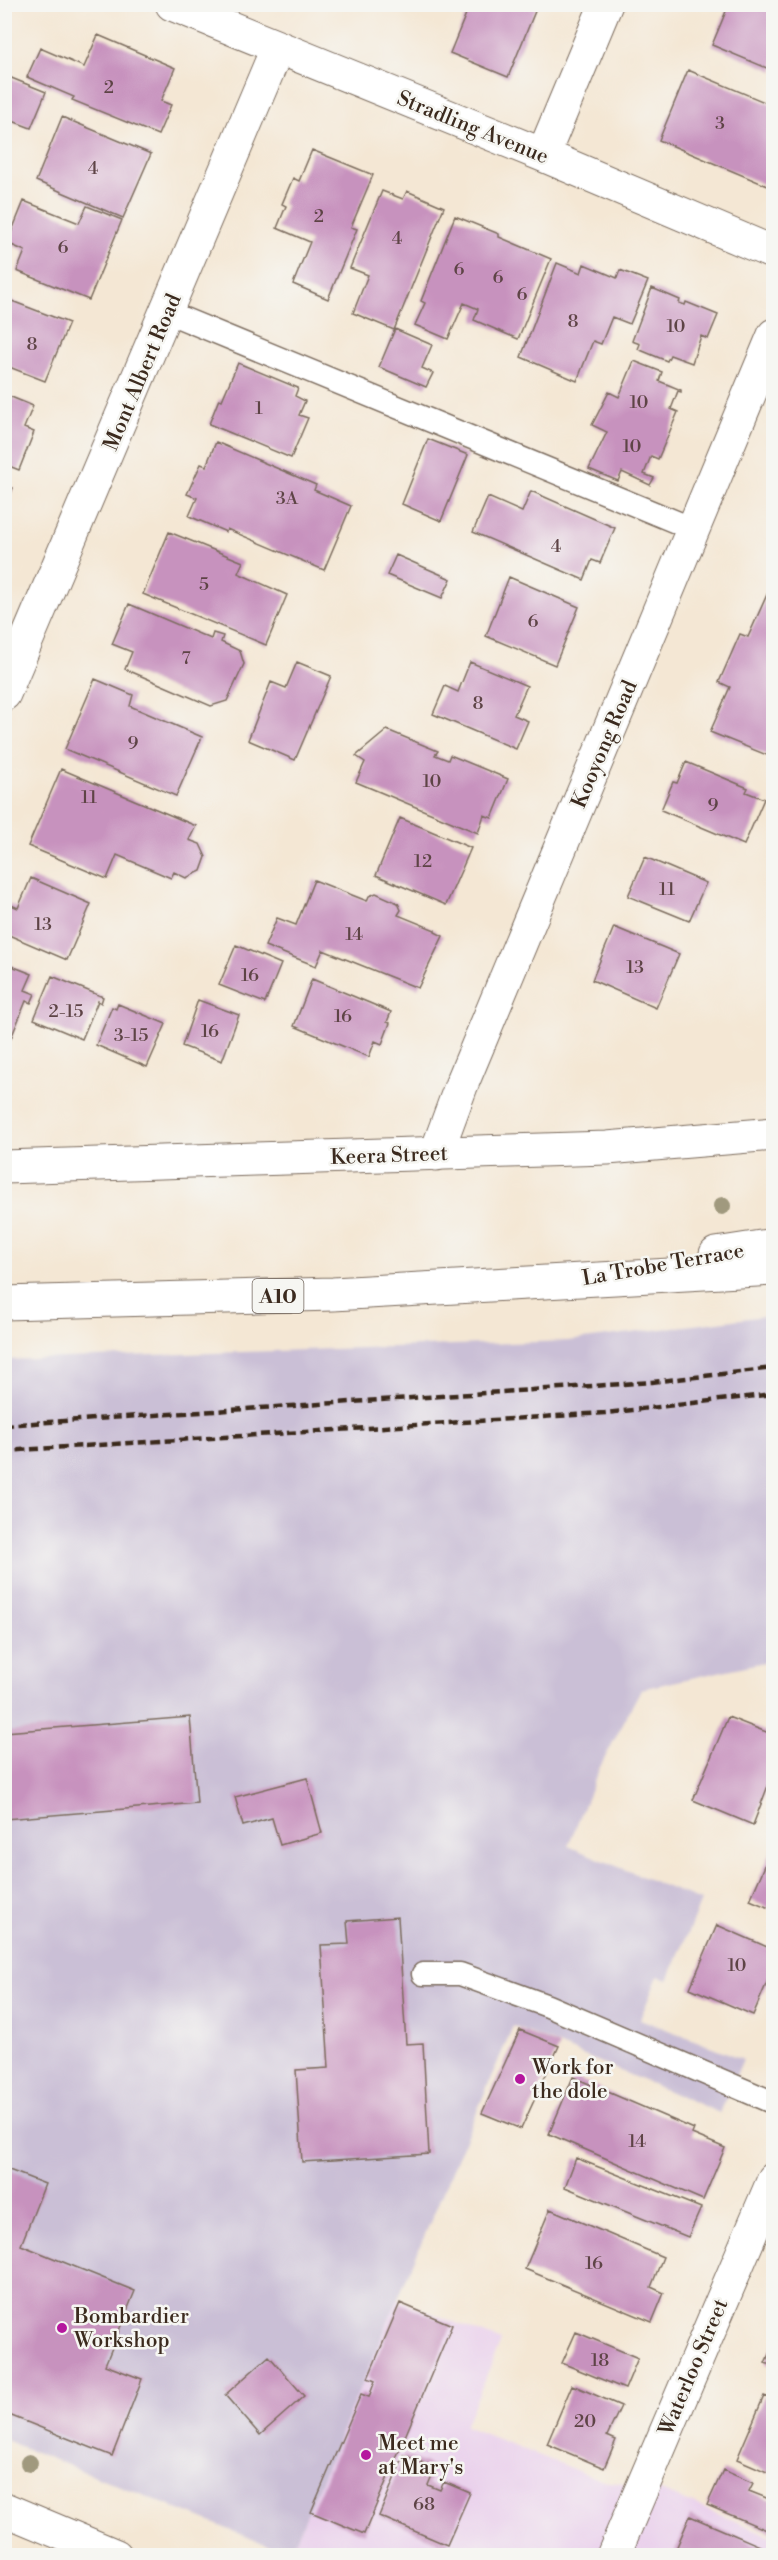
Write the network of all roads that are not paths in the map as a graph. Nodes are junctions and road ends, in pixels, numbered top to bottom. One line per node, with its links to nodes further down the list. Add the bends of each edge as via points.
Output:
1 (171, 4): 3 (main road, Stradling Avenue)
2 (606, 4): 4 (main road)
3 (277, 49): 4 (main road, Stradling Avenue); 6 (main road, Mont Albert Road)
4 (543, 155): 5 (main road, Stradling Avenue)
5 (774, 252)
6 (167, 312): 8 (lane); 9 (main road, Mont Albert Road)
7 (774, 335): 8 (main road, Kooyong Road)
8 (693, 529): 11 (main road, Kooyong Road)
9 (4, 694)
10 (774, 1134): 11 (main road, Keera Street, via 607,1148)
11 (436, 1154): 12 (main road, Keera Street)
12 (4, 1167)
13 (774, 1245): 15 (main road, La Trobe Terrace / A10)
14 (774, 1269): 15 (main road)
15 (552, 1283): 16 (main road, A10, via 333,1294)
16 (4, 1303)
17 (423, 1974): 18 (lane, via 460,1974 548,2006)
18 (774, 2103)
19 (774, 2179): 22 (main road, Waterloo Street)
20 (4, 2509): 21 (main road)
21 (116, 2556)
22 (613, 2556)

